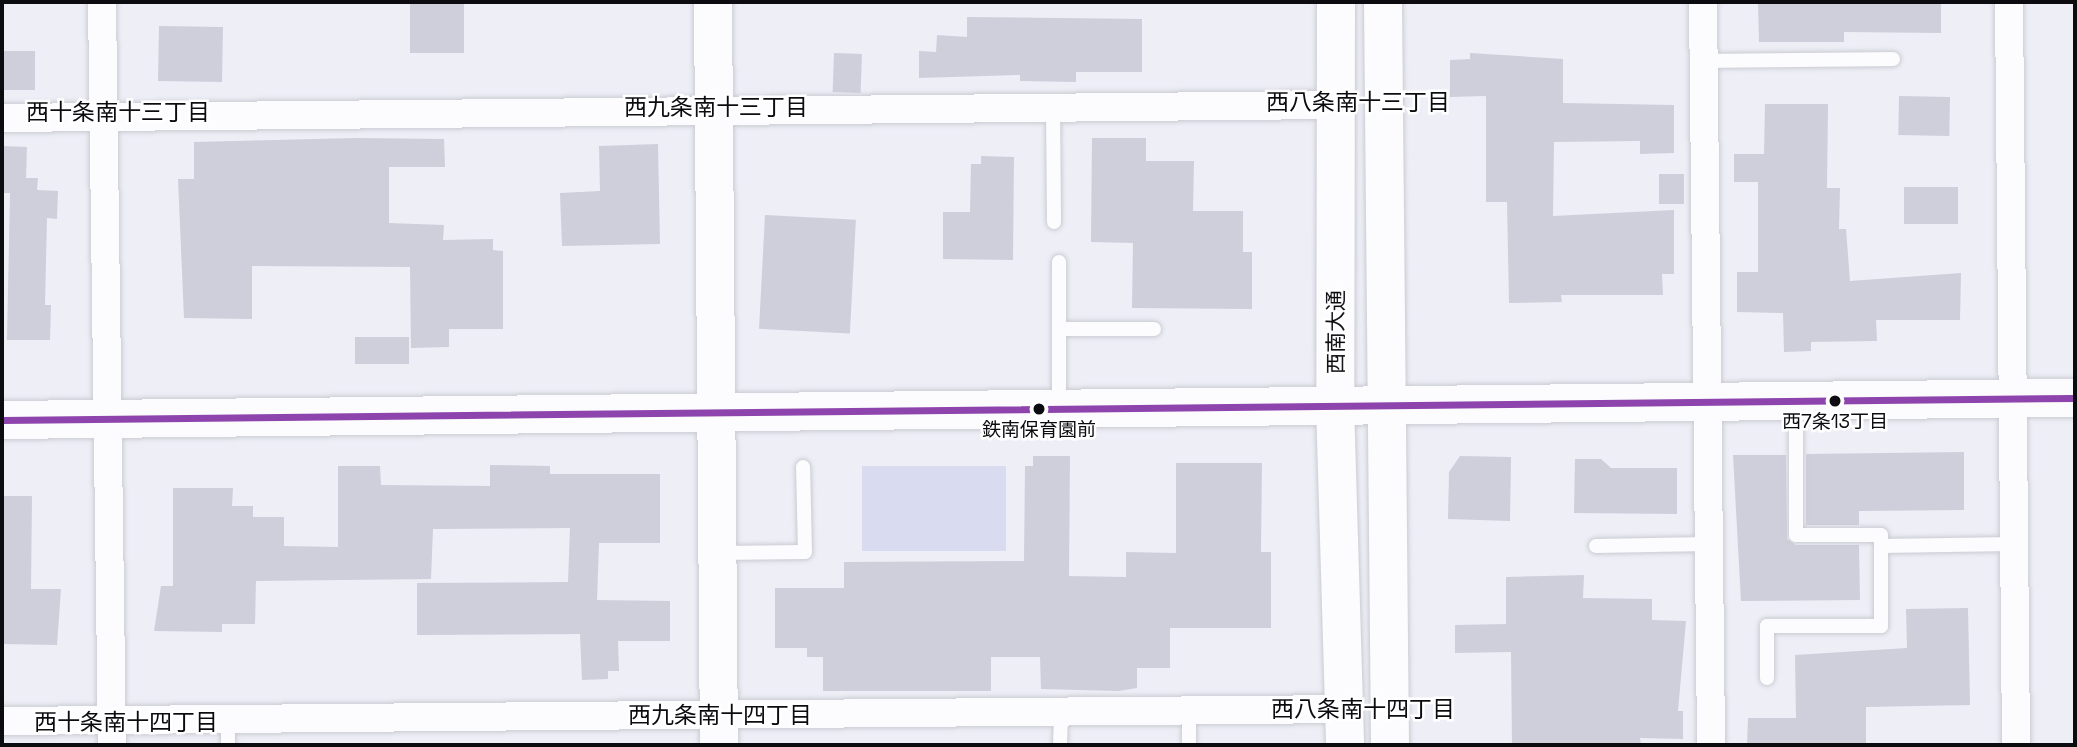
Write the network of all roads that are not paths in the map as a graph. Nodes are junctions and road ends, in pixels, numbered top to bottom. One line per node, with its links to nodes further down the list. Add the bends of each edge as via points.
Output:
1 (102, 2): 13 (street)
2 (713, 2): 11 (street)
3 (1336, 2): 9 (street, 西南大通)
4 (1383, 2): 23 (street)
5 (1703, 2): 8 (street)
6 (2009, 2): 19 (street)
7 (1893, 59): 8 (lane)
8 (1703, 61): 20 (street)
9 (1337, 105): 10 (street); 22 (street, 西南大通)
10 (1053, 107): 11 (street); 14 (lane)
11 (713, 109): 13 (street); 25 (street)
12 (2, 118): 13 (street)
13 (103, 118): 26 (street)
14 (1054, 222)
15 (1059, 261): 16 (lane)
16 (1060, 329): 17 (lane); 24 (lane)
17 (1154, 329)
18 (2075, 398): 19 (street)
19 (2012, 399): 21 (street); 30 (street)
20 (1707, 400): 21 (street); 23 (street); 29 (street)
21 (1796, 400): 32 (lane, via 1796,535 1881,535)
22 (1335, 404): 23 (street); 24 (street); 38 (street, 西南大通)
23 (1385, 405): 44 (street)
24 (1059, 407): 25 (street)
25 (718, 411): 26 (street); 33 (street)
26 (108, 419): 27 (street); 40 (street)
27 (2, 420)
28 (803, 467): 33 (lane, via 805,552)
29 (1708, 544): 31 (lane); 45 (street)
30 (2014, 544): 32 (lane); 46 (street)
31 (1595, 545)
32 (1881, 546): 34 (lane, via 1881,626 1767,626)
33 (718, 553): 39 (street)
34 (1767, 678)
35 (1189, 710): 36 (street); 38 (street); 43 (lane)
36 (1060, 712): 39 (street); 42 (lane)
37 (2, 721): 40 (street)
38 (1345, 727)
39 (719, 730): 41 (street)
40 (112, 732): 41 (street)
41 (228, 732)
42 (1060, 745)
43 (1189, 745)
44 (1390, 745)
45 (1711, 745)
46 (2016, 745)

